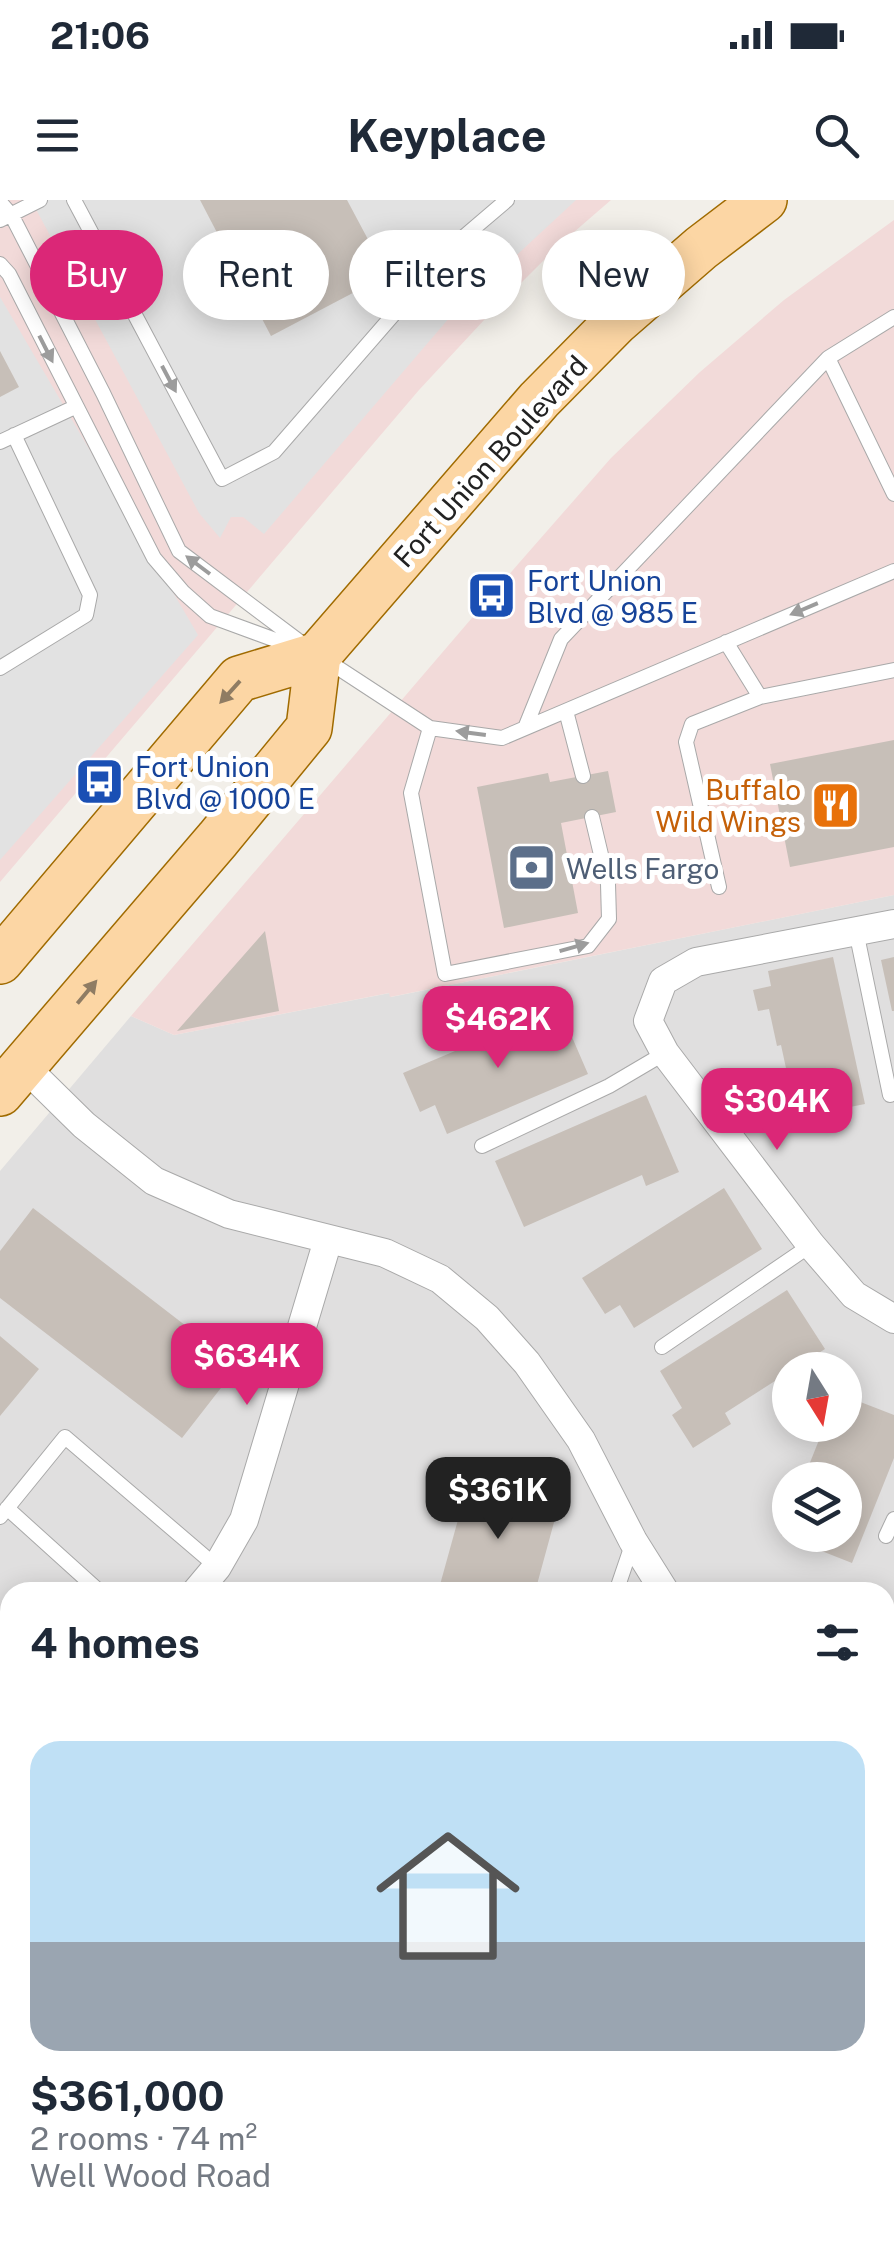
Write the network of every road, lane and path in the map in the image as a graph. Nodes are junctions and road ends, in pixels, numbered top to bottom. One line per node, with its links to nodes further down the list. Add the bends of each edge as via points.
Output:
1 (40, 200): 6 (lane)
2 (74, 200): 3 (lane, one-way to 3, via 222,479 274,452 452,246)
3 (507, 200)
4 (764, 200): 15 (main road, Fort Union Boulevard, via 630,310 540,400)
5 (0, 202): 6 (lane)
6 (6, 218): 15 (lane, one-way to 6, via 179,552 103,394)
7 (0, 264): 10 (lane, one-way to 10)
8 (894, 317): 9 (lane)
9 (828, 358): 12 (lane); 21 (lane, via 561,640)
10 (75, 406): 11 (lane); 15 (lane, via 154,558 183,592 210,616)
11 (7, 438): 16 (lane, via 90,595 86,615)
12 (894, 494)
13 (894, 570): 14 (lane, one-way to 14)
14 (726, 642): 18 (lane); 19 (lane)
15 (318, 655): 20 (lane); 27 (main road, one-way to 27, via 239,679); 29 (main road, one-way to 15, via 309,728)
16 (0, 668)
17 (894, 670): 18 (lane)
18 (760, 697): 24 (lane, via 692,724 686,742)
19 (566, 711): 21 (lane); 22 (lane)
20 (430, 728): 21 (lane, one-way to 20, via 502,738); 23 (lane, one-way to 23, via 411,793 445,974 588,946 609,919)
21 (525, 728)
22 (583, 776)
23 (592, 817)
24 (719, 887)
25 (894, 924): 26 (street)
26 (856, 930): 28 (street, via 696,962 663,981 648,1021); 30 (lane)
27 (0, 961)
28 (665, 1053): 31 (lane); 33 (street)
29 (12, 1080): 32 (street, via 84,1125 154,1181 230,1214)
30 (890, 1095)
31 (482, 1146)
32 (328, 1240): 39 (street, via 384,1253 440,1279 487,1318 582,1440); 40 (street, via 244,1520)
33 (811, 1244): 34 (street, via 854,1295); 35 (lane)
34 (894, 1319)
35 (662, 1347)
36 (4, 1512): 40 (lane, via 65,1437); 41 (lane)
37 (894, 1519): 38 (lane)
38 (886, 1536)
39 (633, 1541): 43 (lane); 44 (street)
40 (217, 1567): 42 (street)
41 (88, 1582)
42 (204, 1582)
43 (619, 1582)
44 (660, 1582)

